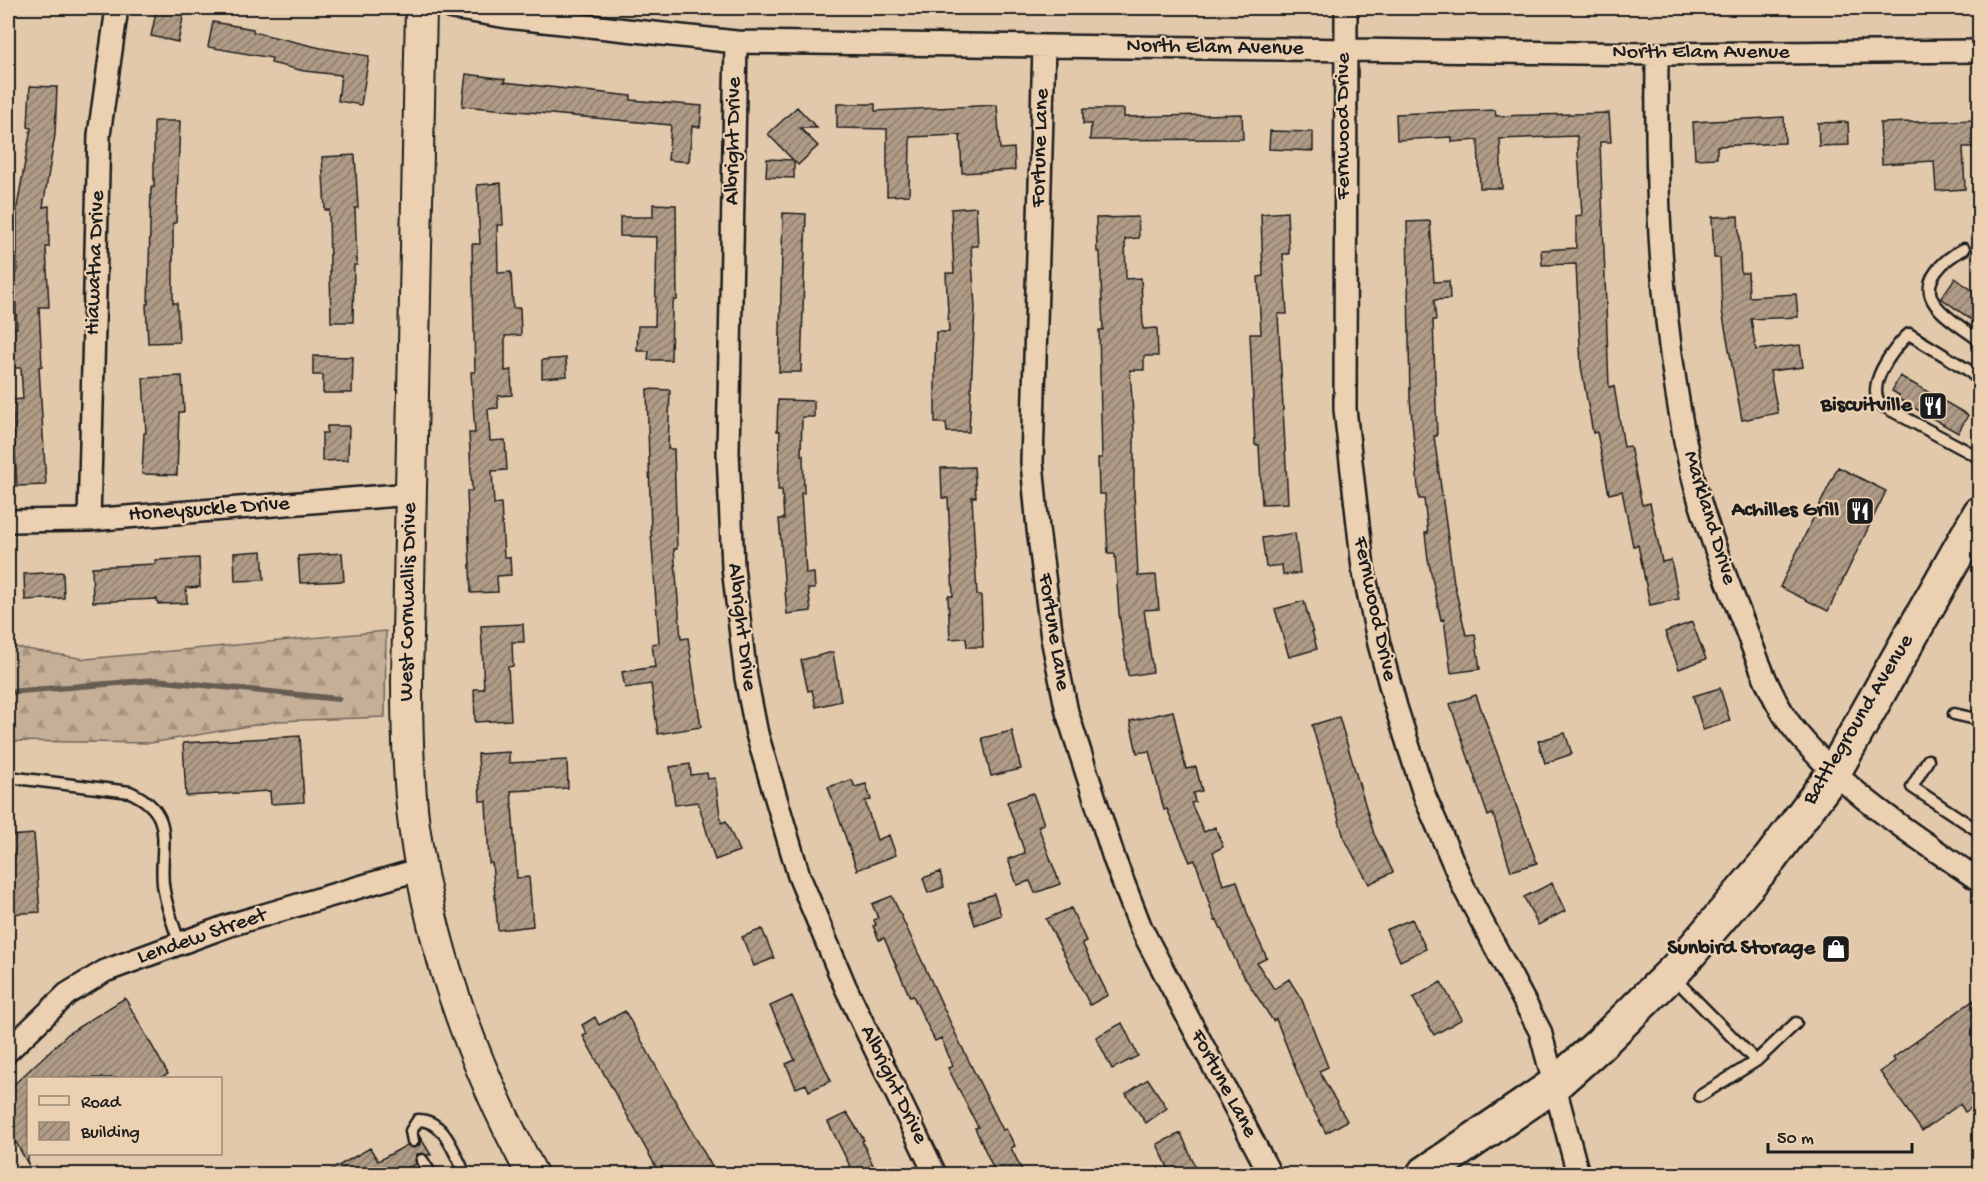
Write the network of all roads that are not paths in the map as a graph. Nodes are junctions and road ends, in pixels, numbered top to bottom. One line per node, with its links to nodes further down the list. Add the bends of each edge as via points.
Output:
1 (117, 8): 16 (street, Hiawatha Drive, via 99,135)
2 (422, 8): 14 (street, West Cornwallis Drive)
3 (452, 8): 5 (street, North Elam Avenue)
4 (1346, 8): 7 (street, Fernwood Drive)
5 (736, 42): 6 (street, North Elam Avenue); 38 (street, Albright Drive, via 728,452 732,561 746,678 756,727 799,876 845,986)
6 (1044, 46): 7 (street, North Elam Avenue); 39 (street, Fortune Lane, via 1032,462 1046,594 1067,712 1141,928)
7 (1344, 49): 9 (street, North Elam Avenue); 31 (street, Fernwood Drive, via 1345,409 1363,568 1393,697 1425,797 1465,890 1540,1031)
8 (1980, 51): 9 (street, North Elam Avenue)
9 (1657, 54): 21 (street, Markland Drive, via 1659,255 1674,379 1696,488 1765,680 1795,730)
10 (1964, 249): 11 (lane, via 1939,266 1930,294 1935,304)
11 (1980, 341)
12 (1980, 381): 13 (lane, via 1909,334 1894,346 1884,364 1876,394 1883,406)
13 (1980, 458)
14 (411, 494): 16 (street, Honeysuckle Drive); 24 (street, West Cornwallis Drive, via 408,756)
15 (1980, 513): 21 (main road, Battleground Avenue)
16 (89, 520): 17 (street, Honeysuckle Drive)
17 (8, 521)
18 (1954, 714): 19 (lane)
19 (1980, 720)
20 (1928, 760): 23 (lane, via 1912,787)
21 (1833, 774): 25 (street, Markland Drive); 27 (main road, Battleground Avenue, via 1770,859)
22 (8, 777): 26 (lane, via 130,792 142,798 154,810 166,839 163,883)
23 (1980, 832)
24 (421, 869): 26 (street, Lendew Street); 35 (street, West Cornwallis Drive, via 435,935 463,1026)
25 (1980, 881)
26 (179, 942): 29 (street, Lendew Street, via 105,971 75,989)
27 (1671, 974): 30 (lane); 31 (main road, Battleground Avenue)
28 (1796, 1023): 30 (lane)
29 (8, 1051)
30 (1756, 1061): 32 (lane)
31 (1554, 1085): 40 (main road, Battleground Avenue); 41 (street, Fernwood Drive)
32 (1700, 1096)
33 (413, 1142): 37 (lane, via 411,1131 418,1120 430,1120 440,1128)
34 (422, 1160): 36 (lane)
35 (527, 1173)
36 (431, 1174)
37 (465, 1174)
38 (935, 1174)
39 (1270, 1174)
40 (1424, 1174)
41 (1578, 1174)

